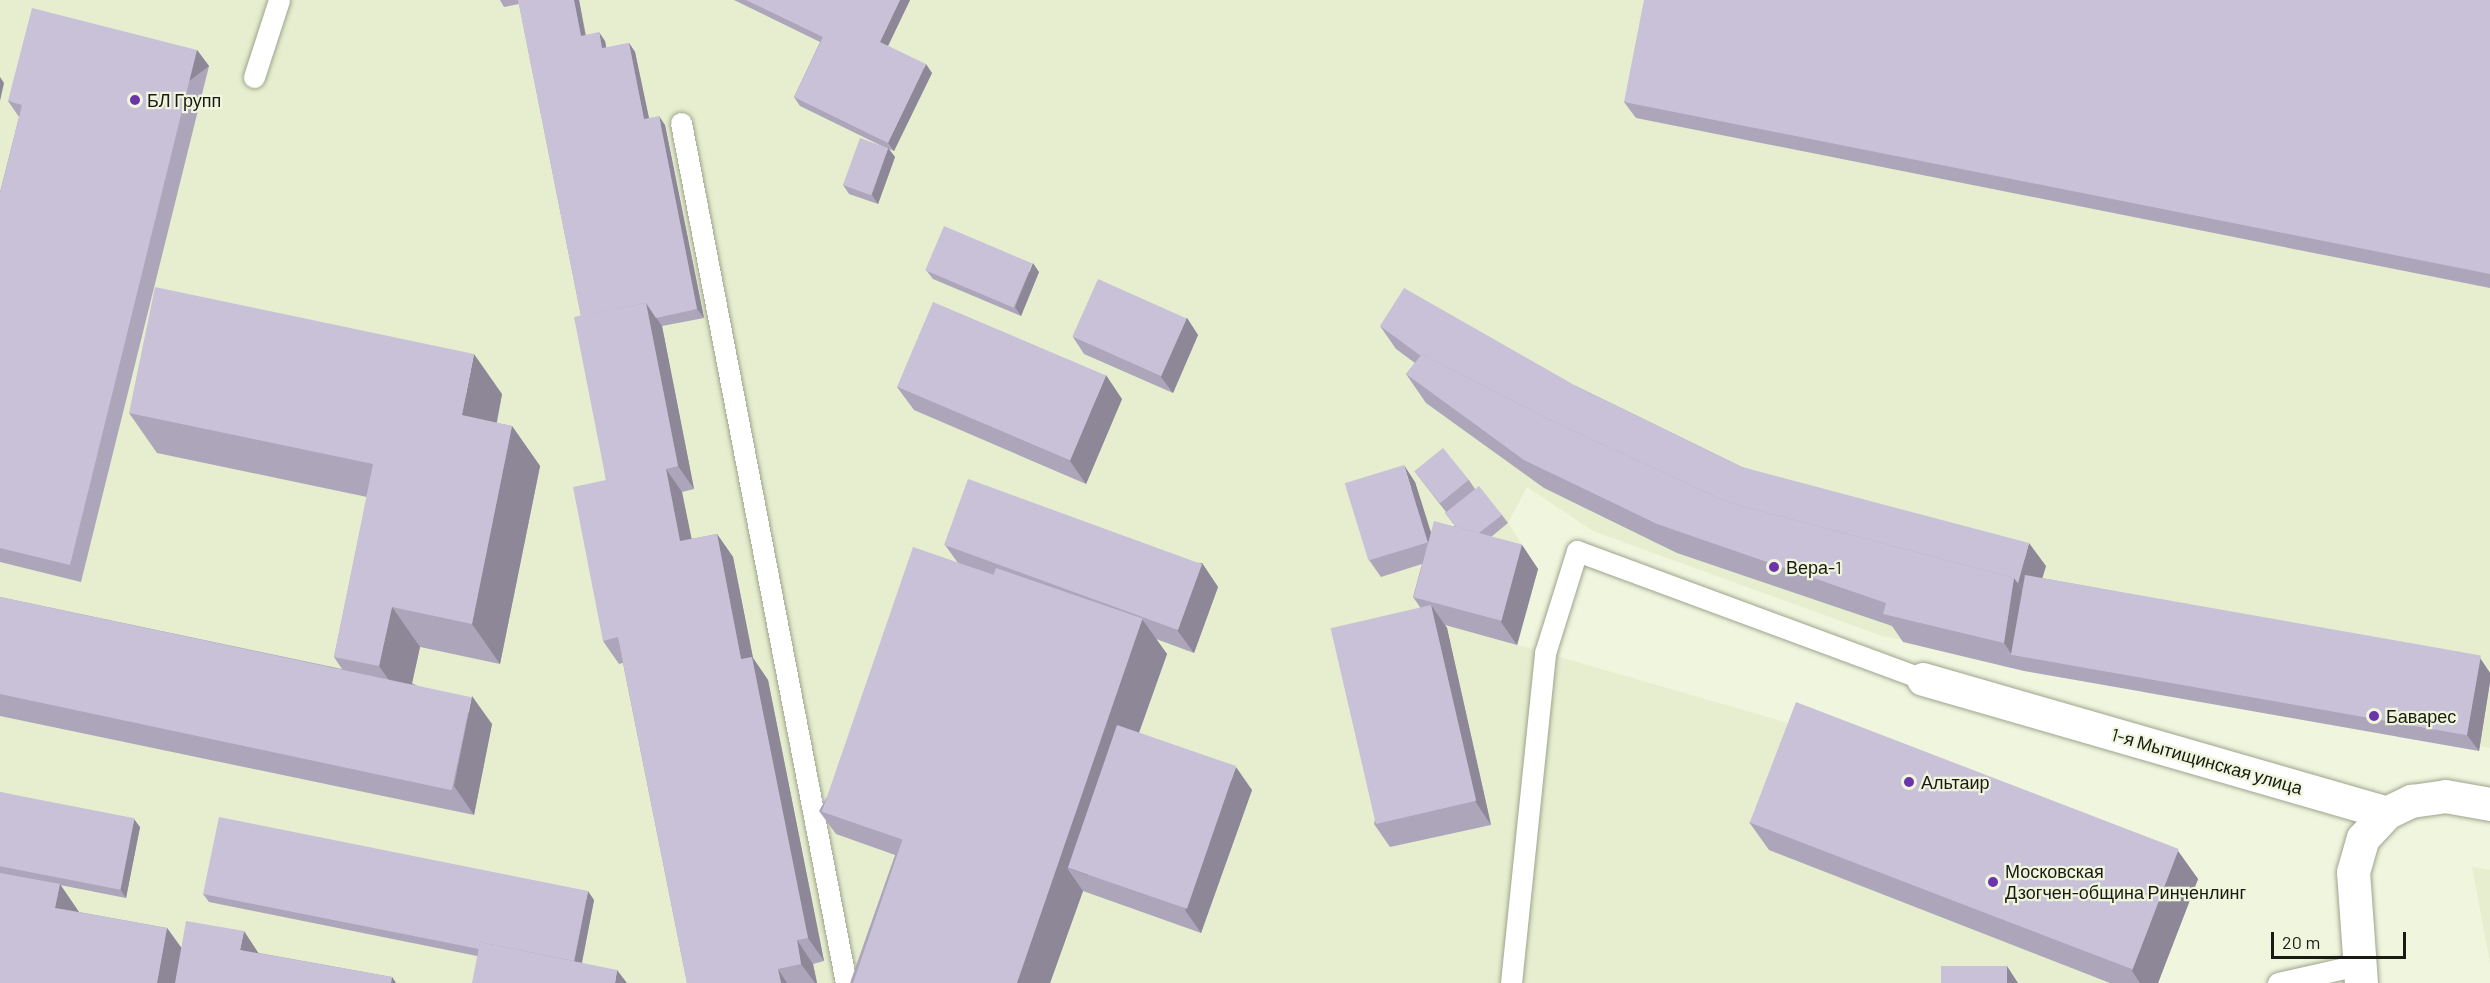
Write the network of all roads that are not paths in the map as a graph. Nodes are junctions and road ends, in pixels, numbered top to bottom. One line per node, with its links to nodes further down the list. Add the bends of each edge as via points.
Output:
1 (279, 0): 2 (lane)
2 (255, 77)
3 (681, 123): 8 (lane)
4 (1923, 679): 6 (street, 1-я Мытищинская улица); 9 (lane, via 1577,551 1545,653)
5 (2490, 804): 6 (street, via 2445,796 2411,801)
6 (2386, 813): 7 (street, via 2363,838 2353,872)
7 (2360, 974): 10 (lane)
8 (846, 983)
9 (1511, 983)
10 (2278, 983)

